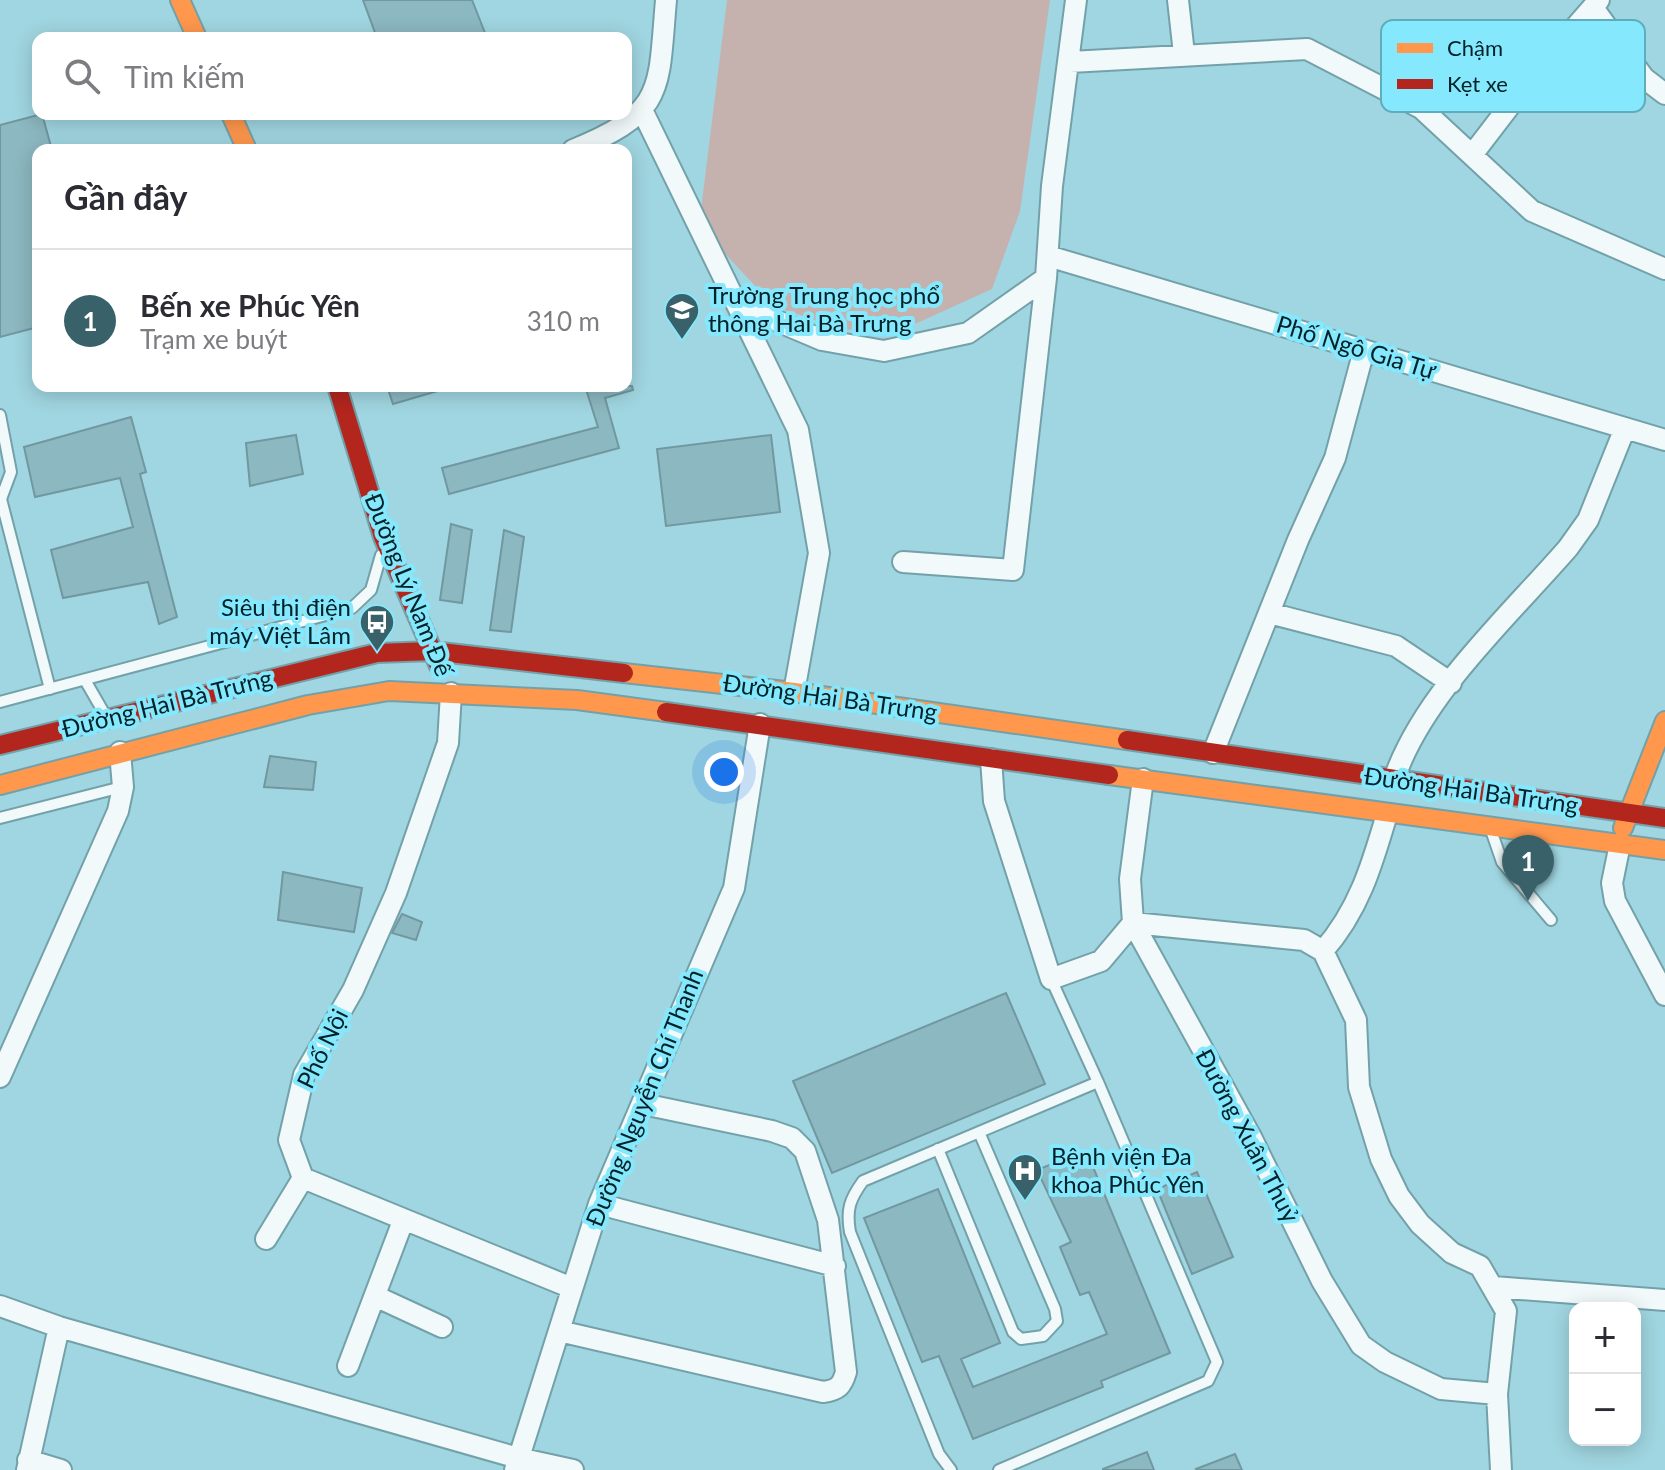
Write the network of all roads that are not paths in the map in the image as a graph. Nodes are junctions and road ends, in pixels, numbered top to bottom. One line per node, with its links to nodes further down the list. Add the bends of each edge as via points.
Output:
1 (180, 0): 7 (main road)
2 (666, 0): 13 (street, via 659,78)
3 (1076, 0): 9 (street)
4 (1178, 0): 8 (street)
5 (1597, 4): 6 (street)
6 (1583, 20)
7 (194, 32)
8 (1184, 54): 9 (street); 11 (street, via 1307,49)
9 (1070, 62): 22 (street)
10 (1645, 79): 12 (street)
11 (1381, 87)
12 (1665, 94)
13 (642, 110): 18 (street); 25 (street)
14 (1425, 112): 21 (street)
15 (1505, 112): 21 (street)
16 (234, 120): 19 (main road)
17 (632, 120): 20 (street)
18 (632, 120)
19 (244, 144)
20 (585, 144)
21 (1472, 155): 23 (street, via 1532,211)
22 (1048, 256): 24 (street); 26 (street, Phố Ngô Gia Tự)
23 (1665, 269)
24 (1046, 278): 25 (street, via 968,333 884,351 822,340); 33 (street, via 1013,570)
25 (729, 294): 39 (street, via 798,430 819,553)
26 (1364, 350): 29 (street, Phố Ngô Gia Tự); 34 (street, via 1335,458)
27 (339, 392): 32 (main road, Đường Lý Nam Đế)
28 (0, 415): 31 (lane, via 11,472)
29 (1625, 428): 30 (street, Phố Ngô Gia Tự); 37 (street, via 1588,520)
30 (1665, 440)
31 (0, 499): 38 (lane)
32 (383, 537): 35 (main road, Đường Lý Nam Đế); 36 (lane, via 380,569 371,590 352,608)
33 (903, 562)
34 (1269, 613): 37 (street, via 1396,646); 48 (street)
35 (432, 651): 39 (main road, Đường Hai Bà Trưng); 40 (main road, Đường Lý Nam Đế); 42 (main road, Đường Hai Bà Trưng, via 377,653)
36 (85, 680): 38 (lane); 42 (lane)
37 (1451, 683): 51 (street, via 1406,745)
38 (50, 689): 41 (lane)
39 (794, 692): 43 (main road, Đường Hai Bà Trưng)
40 (451, 693): 45 (main road, Đường Hai Bà Trưng, via 577,700); 47 (main road, Đường Hai Bà Trưng, via 389,691 308,705); 71 (street, Phố Nội, via 448,743 396,893 353,990 304,1075 289,1140)
41 (0, 702)
42 (107, 719): 46 (main road, Đường Hai Bà Trưng); 47 (main road)
43 (996, 721): 48 (main road, Đường Hai Bà Trưng); 49 (main road)
44 (1665, 721): 55 (main road)
45 (760, 724): 49 (main road, Đường Hai Bà Trưng); 68 (street, Đường Nguyễn Chí Thanh, via 734,888)
46 (0, 745)
47 (120, 752): 52 (main road, Đường Hai Bà Trưng); 53 (street)
48 (1213, 753): 51 (main road, Đường Hai Bà Trưng)
49 (991, 759): 50 (main road, Đường Hai Bà Trưng); 64 (street, via 994,801)
50 (1143, 779): 54 (main road, Đường Hai Bà Trưng); 62 (street, Đường Xuân Thuỷ, via 1130,879)
51 (1394, 779): 55 (main road, Đường Hai Bà Trưng)
52 (0, 785)
53 (123, 787): 56 (lane); 66 (street, via 118,811)
54 (1387, 814): 58 (main road, Đường Hai Bà Trưng); 63 (street, via 1364,888 1346,925)
55 (1626, 814): 57 (main road, Đường Hai Bà Trưng); 59 (main road)
56 (0, 818)
57 (1665, 818)
58 (1490, 827): 59 (main road, Đường Hai Bà Trưng); 61 (lane, via 1502,862)
59 (1620, 844): 60 (main road, Đường Hai Bà Trưng); 65 (street, via 1612,883 1615,901)
60 (1665, 850)
61 (1551, 920)
62 (1133, 923): 63 (street, via 1304,940); 64 (street, via 1101,961); 85 (street, Đường Xuân Thuỷ, via 1361,1345 1441,1389)
63 (1323, 951): 76 (street, via 1356,1020 1359,1087 1381,1159 1399,1196 1420,1224 1452,1253 1480,1266)
64 (1051, 979): 67 (lane)
65 (1665, 995)
66 (0, 1077)
67 (1098, 1082): 69 (lane); 91 (lane, via 1217,1362 1215,1372 1208,1381)
68 (643, 1104): 72 (street, Đường Nguyễn Chí Thanh); 75 (street, via 792,1138 805,1151 828,1220)
69 (979, 1132): 70 (lane); 70 (lane, via 1055,1309 1057,1321 1043,1336 1021,1339 1013,1332)
70 (938, 1149): 90 (lane, via 863,1181 847,1213 939,1454)
71 (303, 1178): 73 (street); 74 (street)
72 (599, 1204): 75 (street); 77 (street, Đường Nguyễn Chí Thanh)
73 (403, 1221): 77 (street); 78 (street)
74 (266, 1239)
75 (835, 1266): 83 (street, via 846,1372 836,1391)
76 (1494, 1287): 79 (street); 85 (street, via 1506,1311)
77 (572, 1288): 83 (street, Đường Nguyễn Chí Thanh)
78 (375, 1296): 82 (street); 84 (street)
79 (1665, 1300)
80 (0, 1306): 81 (street)
81 (59, 1327): 86 (street); 87 (street)
82 (442, 1327)
83 (559, 1331): 86 (street, Đường Nguyễn Chí Thanh)
84 (348, 1366)
85 (1497, 1394): 92 (street)
86 (516, 1464): 89 (street)
87 (28, 1465): 88 (street)
88 (61, 1470)
89 (573, 1470)
90 (951, 1470)
91 (999, 1470)
92 (1501, 1470)

